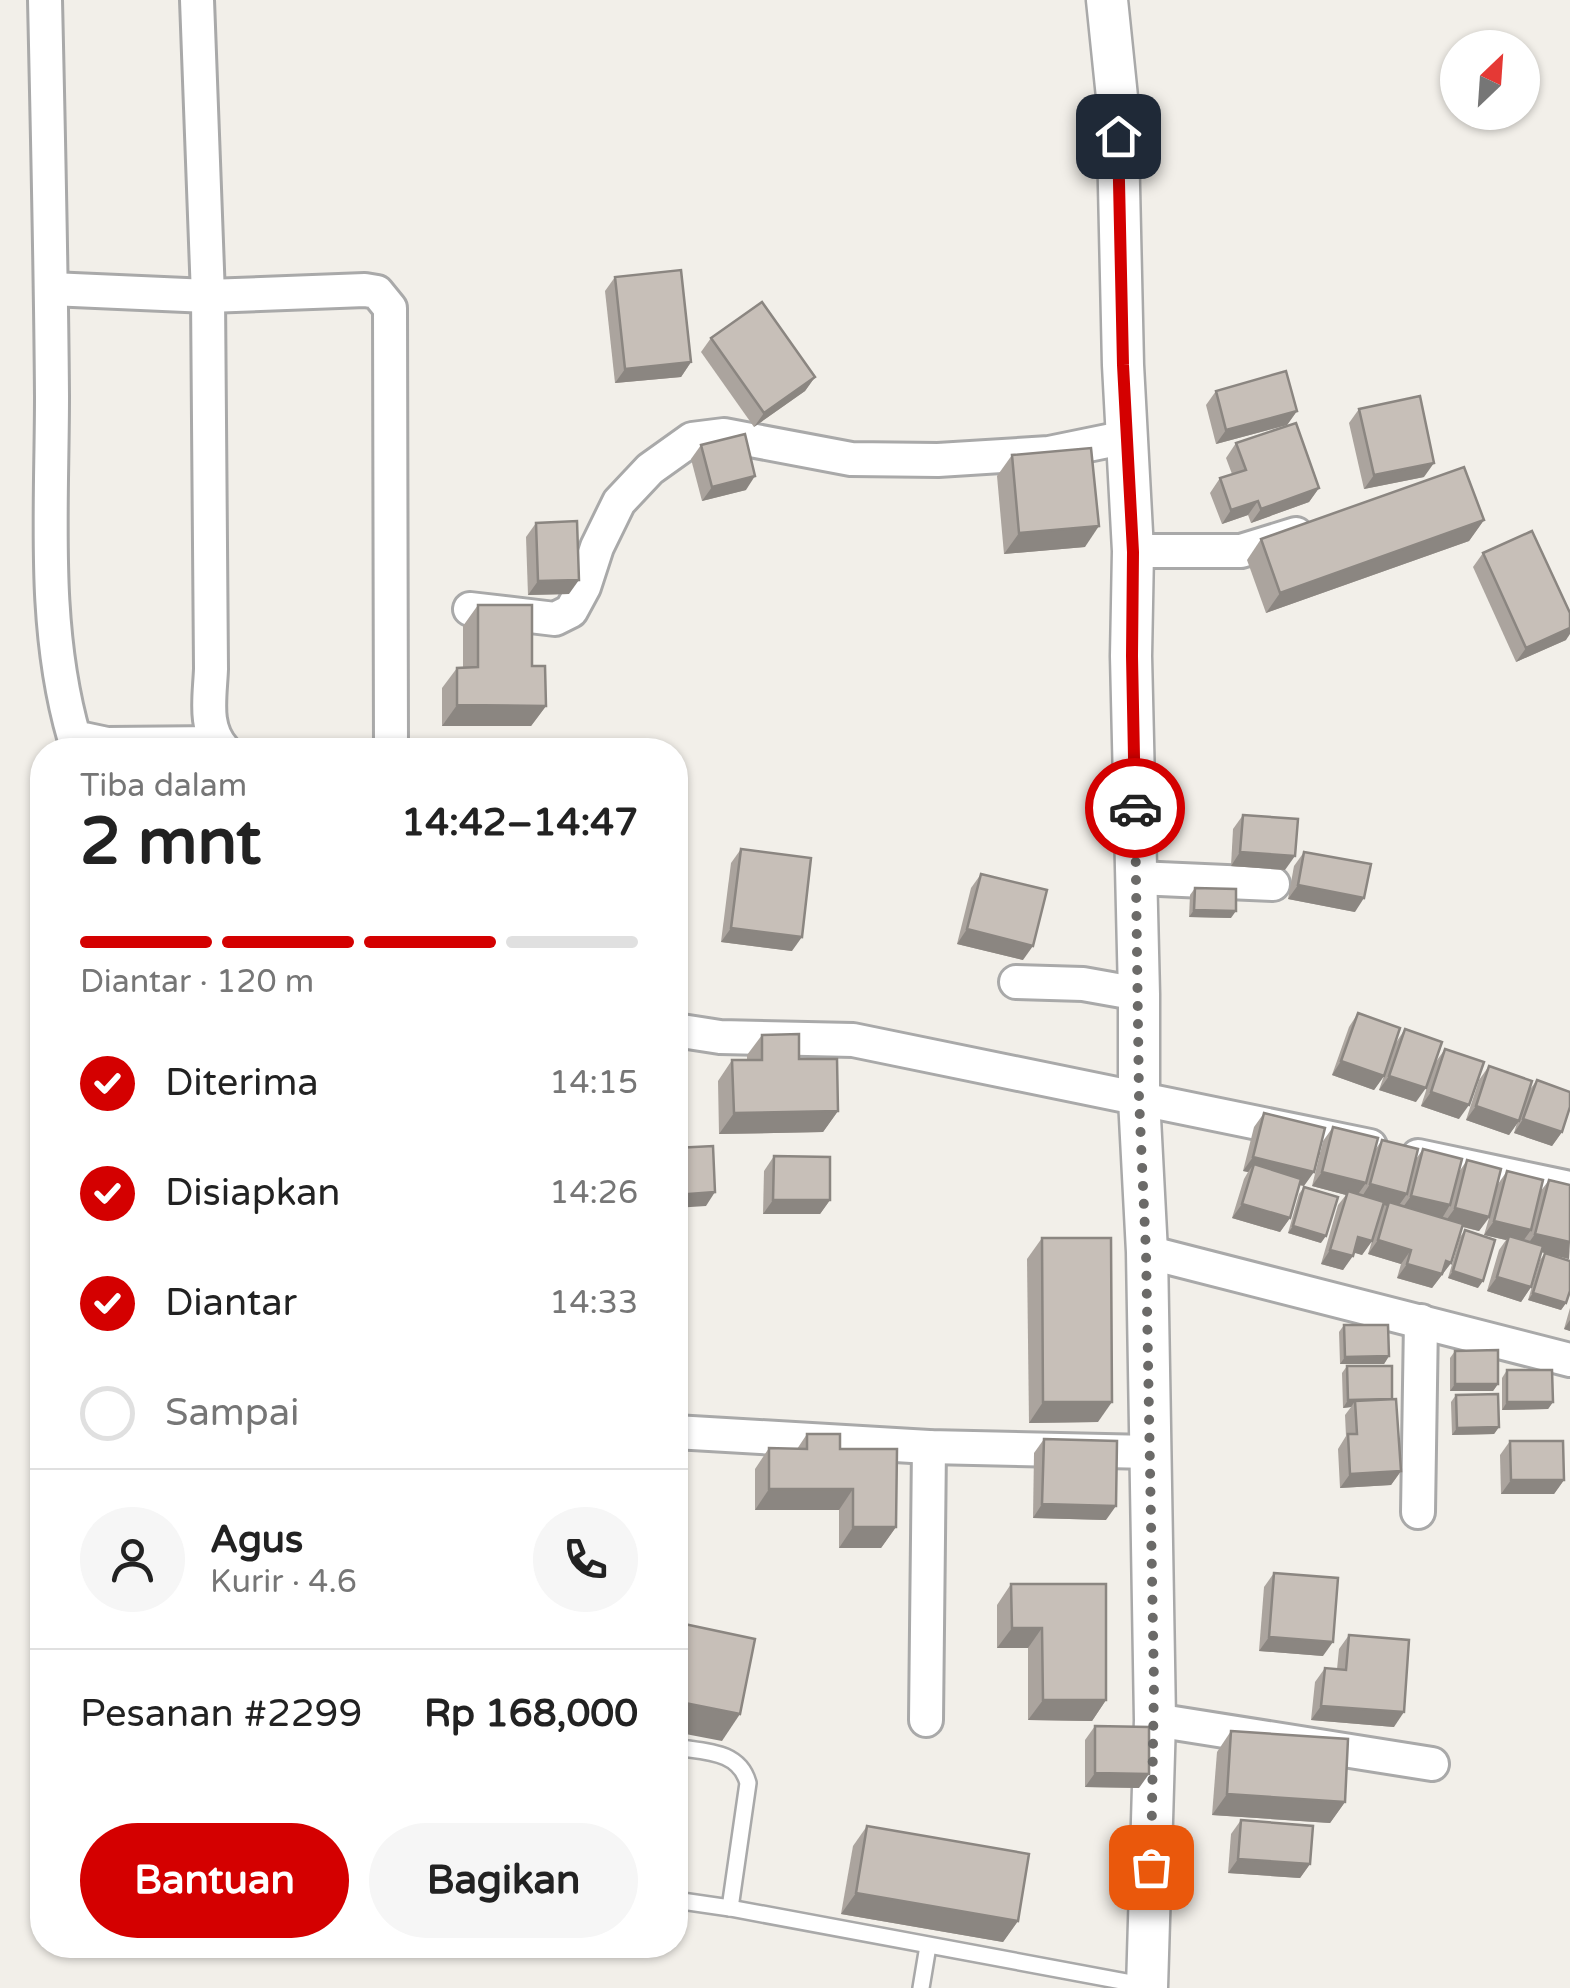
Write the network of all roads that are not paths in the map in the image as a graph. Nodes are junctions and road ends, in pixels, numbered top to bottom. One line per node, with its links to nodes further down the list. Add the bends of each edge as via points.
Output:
1 (44, 0): 4 (street)
2 (197, 0): 5 (street)
3 (1107, 0): 6 (street, via 1117,98)
4 (51, 289): 5 (street); 10 (street, via 52,615 66,708 74,736)
5 (208, 296): 11 (street, via 208,716); 12 (street, via 365,290 377,292 390,308)
6 (1127, 437): 8 (street); 9 (street, via 1049,453 938,460 851,459 724,435 692,439 619,502 571,611 555,619)
7 (1333, 522): 8 (street, via 1241,551)
8 (1133, 552): 13 (street)
9 (470, 609)
10 (82, 738)
11 (217, 738)
12 (391, 738)
13 (1137, 878): 14 (street); 16 (street)
14 (1273, 884)
15 (1016, 982): 16 (street)
16 (1139, 994): 18 (street)
17 (688, 1032): 18 (street, via 853,1040)
18 (1139, 1098): 19 (street); 20 (street)
19 (1570, 1188)
20 (1146, 1252): 21 (street); 25 (street)
21 (1421, 1321): 22 (street); 26 (street)
22 (1570, 1360)
23 (688, 1433): 24 (street)
24 (929, 1447): 25 (street); 27 (street)
25 (1150, 1452): 28 (street)
26 (1418, 1512)
27 (926, 1720)
28 (1154, 1720): 30 (street); 34 (street)
29 (688, 1750): 32 (lane, via 729,1757 748,1783)
30 (1432, 1764)
31 (688, 1902): 32 (lane)
32 (730, 1908): 33 (lane)
33 (928, 1946): 34 (lane); 35 (lane)
34 (1147, 1987)
35 (921, 1988)

